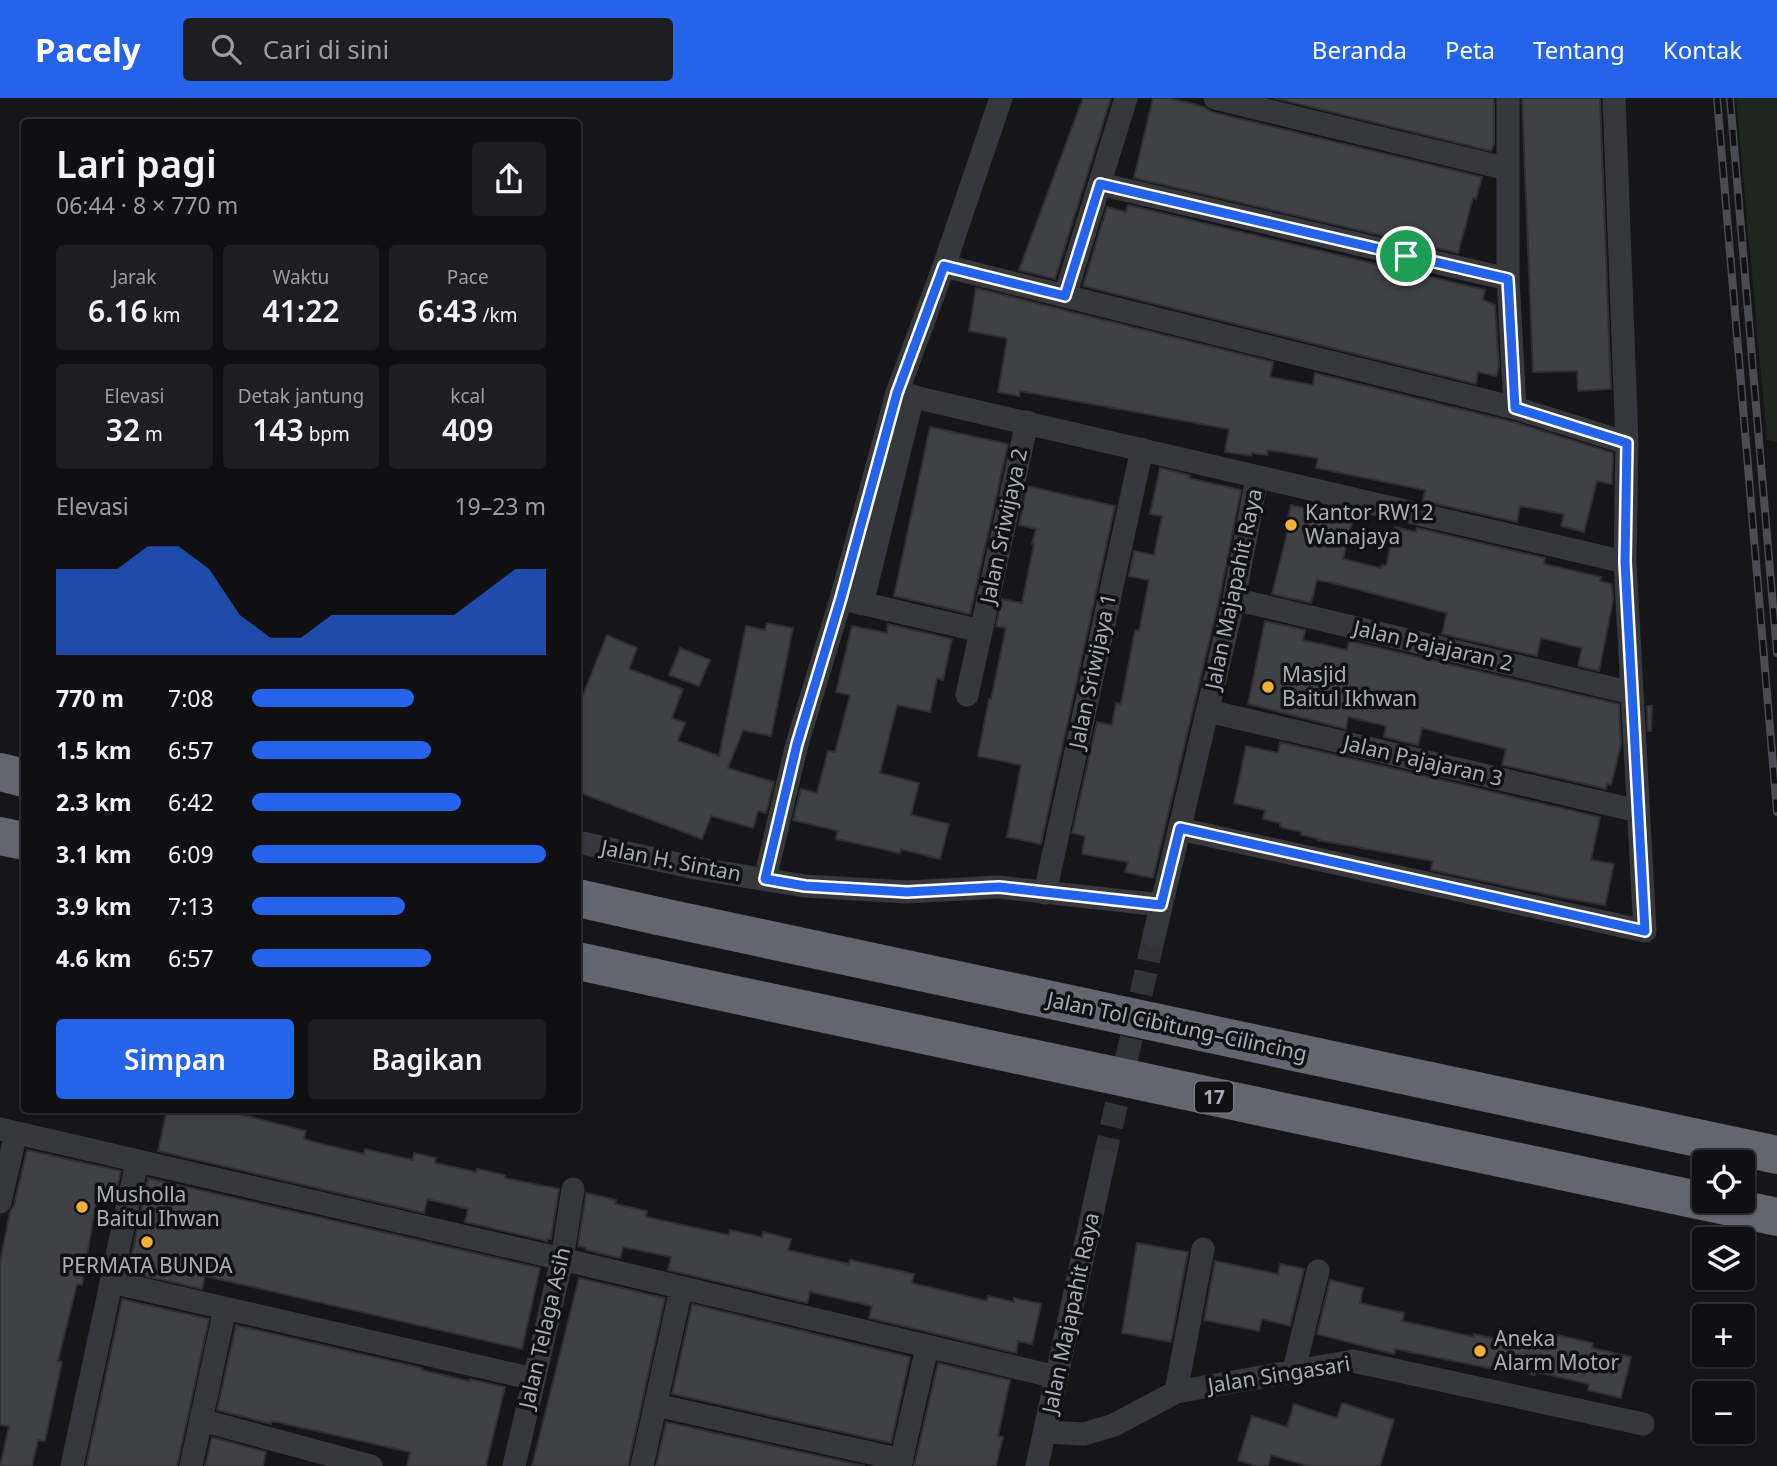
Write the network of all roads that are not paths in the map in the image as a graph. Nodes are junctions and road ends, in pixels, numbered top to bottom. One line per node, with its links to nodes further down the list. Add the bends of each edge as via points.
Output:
1 (1001, 98): 8 (street, Jalan H. Sintan)
2 (1126, 98): 7 (street)
3 (1215, 98): 6 (street)
4 (1508, 98): 6 (street)
5 (1614, 98): 14 (street)
6 (1508, 169): 9 (street)
7 (1100, 184): 9 (street); 10 (street)
8 (944, 266): 10 (street); 11 (street, Jalan H. Sintan)
9 (1508, 279): 12 (street)
10 (1065, 296): 12 (street)
11 (905, 394): 13 (street, Jalan Majapahit Raya); 19 (street, Jalan H. Sintan)
12 (1515, 408): 14 (street)
13 (1027, 422): 15 (street, Jalan Majapahit Raya); 20 (street, Jalan Sriwijaya 2)
14 (1627, 443): 17 (street)
15 (1142, 449): 16 (street, Jalan Majapahit Raya); 32 (street, Jalan Sriwijaya 1)
16 (1257, 478): 17 (street); 18 (street, Jalan Majapahit Raya)
17 (1625, 562): 21 (street)
18 (1234, 599): 21 (street, Jalan Pajajaran 2); 23 (street, Jalan Majapahit Raya)
19 (851, 601): 20 (street, Jalan Sriwijaya 2); 31 (street, Jalan H. Sintan, via 797,744)
20 (981, 631): 22 (street, Jalan Sriwijaya 2)
21 (1632, 692): 26 (street)
22 (967, 695)
23 (1208, 711): 26 (street, Jalan Pajajaran 3); 27 (street, Jalan Majapahit Raya)
24 (0, 772): 25 (highway)
25 (21, 777)
26 (1638, 811): 27 (street, via 1645,931)
27 (1180, 828): 34 (street, Jalan Majapahit Raya)
28 (0, 836): 29 (highway)
29 (21, 840)
30 (581, 843): 31 (street, Jalan H. Sintan)
31 (765, 879): 32 (street, Jalan H. Sintan, via 907,892 999,887)
32 (1045, 892): 34 (street, Jalan H. Sintan)
33 (581, 899): 38 (highway, Jalan Tol Cibitung–Cilincing, bridge)
34 (1161, 905): 35 (street, Jalan Majapahit Raya)
35 (1154, 936)
36 (581, 962): 43 (highway, 17, bridge)
37 (8, 1131): 40 (street); 42 (street)
38 (1777, 1156)
39 (1104, 1160): 52 (street, Jalan Majapahit Raya)
40 (137, 1162): 45 (street); 47 (street)
41 (573, 1189): 45 (street, Jalan Telaga Asih)
42 (0, 1202)
43 (1777, 1217)
44 (1203, 1250): 54 (street)
45 (562, 1259): 48 (street); 53 (street, Jalan Telaga Asih)
46 (1318, 1271): 51 (street)
47 (111, 1282): 49 (street); 61 (street)
48 (681, 1289): 50 (street); 55 (street)
49 (225, 1309): 53 (street); 56 (street)
50 (927, 1347): 52 (street); 60 (street)
51 (1294, 1370): 54 (street, Jalan Singasari); 57 (street, Jalan Singasari, via 1353,1361)
52 (1056, 1377): 58 (street, Jalan Majapahit Raya)
53 (534, 1379): 64 (street, Jalan Telaga Asih)
54 (1176, 1392): 58 (street, Jalan Singasari, via 1114,1425 1084,1434)
55 (656, 1405): 60 (street); 65 (street)
56 (201, 1420): 59 (street); 62 (street)
57 (1643, 1424)
58 (1045, 1432): 66 (street, Jalan Majapahit Raya)
59 (300, 1456): 63 (street)
60 (901, 1463)
61 (72, 1466)
62 (191, 1466)
63 (372, 1466)
64 (514, 1466)
65 (642, 1466)
66 (1037, 1466)

